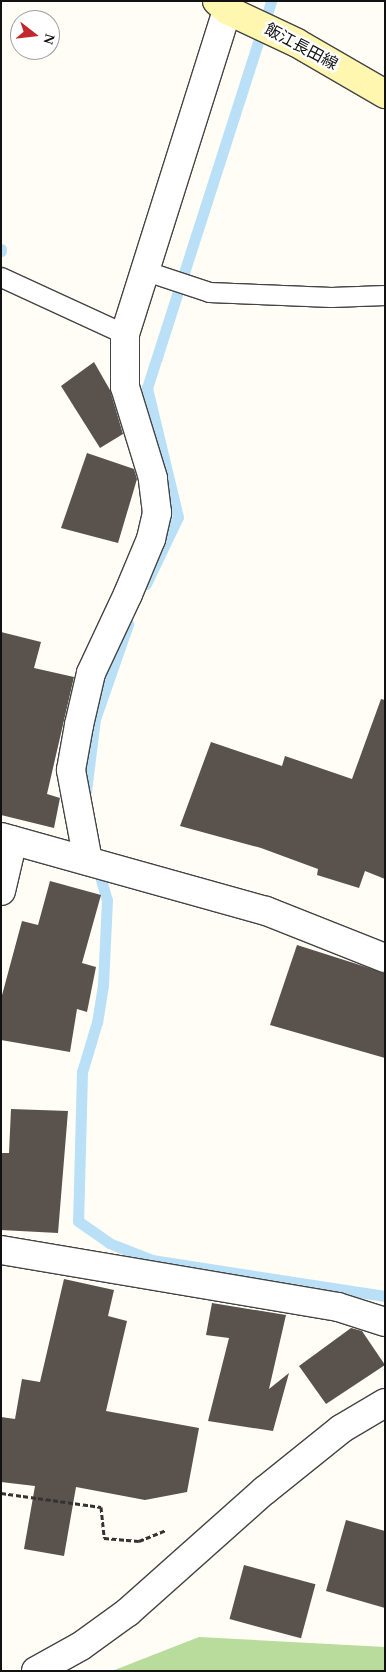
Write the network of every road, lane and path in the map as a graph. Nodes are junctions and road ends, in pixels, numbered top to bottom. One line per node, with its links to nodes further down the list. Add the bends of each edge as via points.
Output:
1 (222, 5): 2 (main road, 飯江長田線, via 298,42); 3 (street)
2 (385, 94)
3 (146, 271): 5 (lane, via 209,292 331,297); 6 (street)
4 (1, 277): 6 (lane)
5 (385, 295)
6 (125, 334): 8 (street, via 125,387 153,478 157,513 128,594 91,673 79,726 71,770)
7 (7, 839): 8 (street); 9 (street)
8 (88, 861): 10 (street, via 266,910)
9 (1, 891)
10 (385, 958)
11 (1, 1250): 12 (street, via 338,1307)
12 (385, 1322)
13 (385, 1403): 16 (street, via 341,1429 264,1491 128,1612 81,1646)
14 (1, 1494): 15 (path, via 101,1507 104,1538 139,1541)
15 (173, 1528)
16 (36, 1671)

